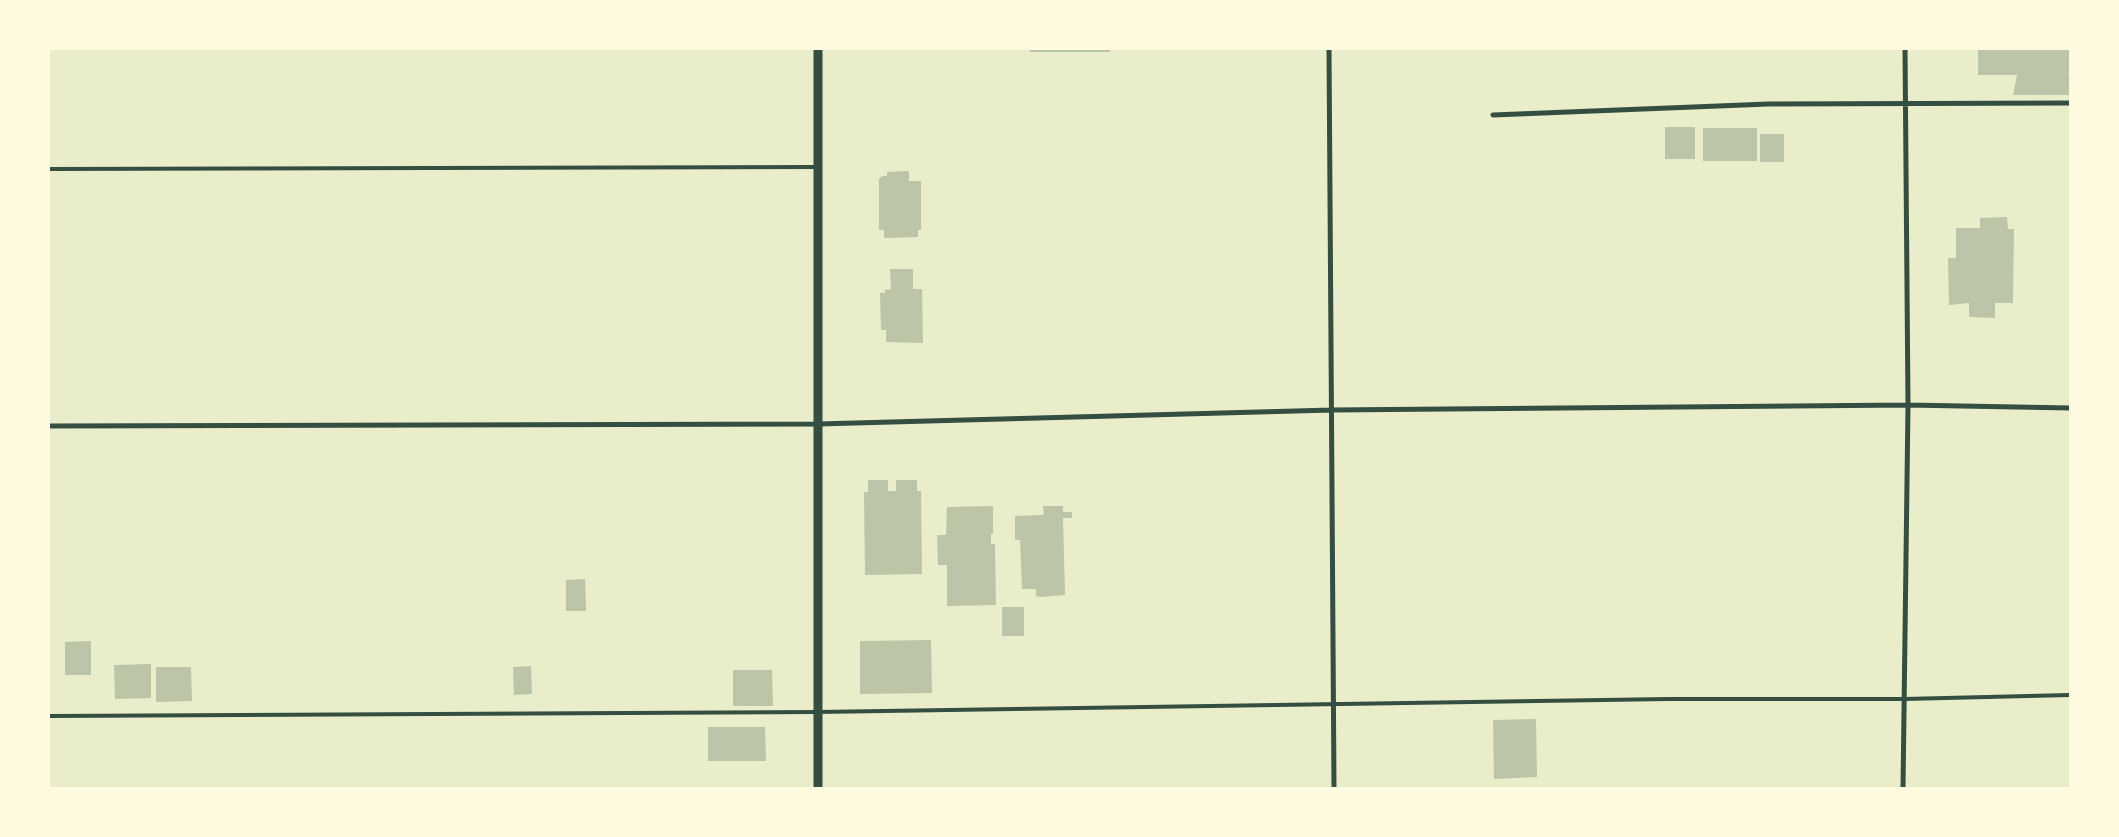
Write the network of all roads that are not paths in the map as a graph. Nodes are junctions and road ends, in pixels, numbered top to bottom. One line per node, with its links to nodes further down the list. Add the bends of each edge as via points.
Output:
1 (818, 49): 7 (street)
2 (1329, 49): 11 (street)
3 (1905, 49): 5 (street)
4 (2070, 103): 5 (street)
5 (1905, 104): 6 (street, via 1768,104); 9 (street)
6 (1493, 115)
7 (818, 167): 8 (lane); 12 (street)
8 (49, 169)
9 (1908, 405): 10 (street); 11 (street); 15 (street)
10 (2070, 408)
11 (1332, 410): 12 (street); 16 (street)
12 (818, 424): 13 (street); 17 (street)
13 (49, 426)
14 (2070, 695): 15 (lane)
15 (1904, 699): 16 (lane); 21 (street)
16 (1333, 705): 17 (lane); 20 (street)
17 (818, 712): 18 (lane); 19 (street)
18 (49, 716)
19 (818, 788)
20 (1334, 788)
21 (1902, 788)

